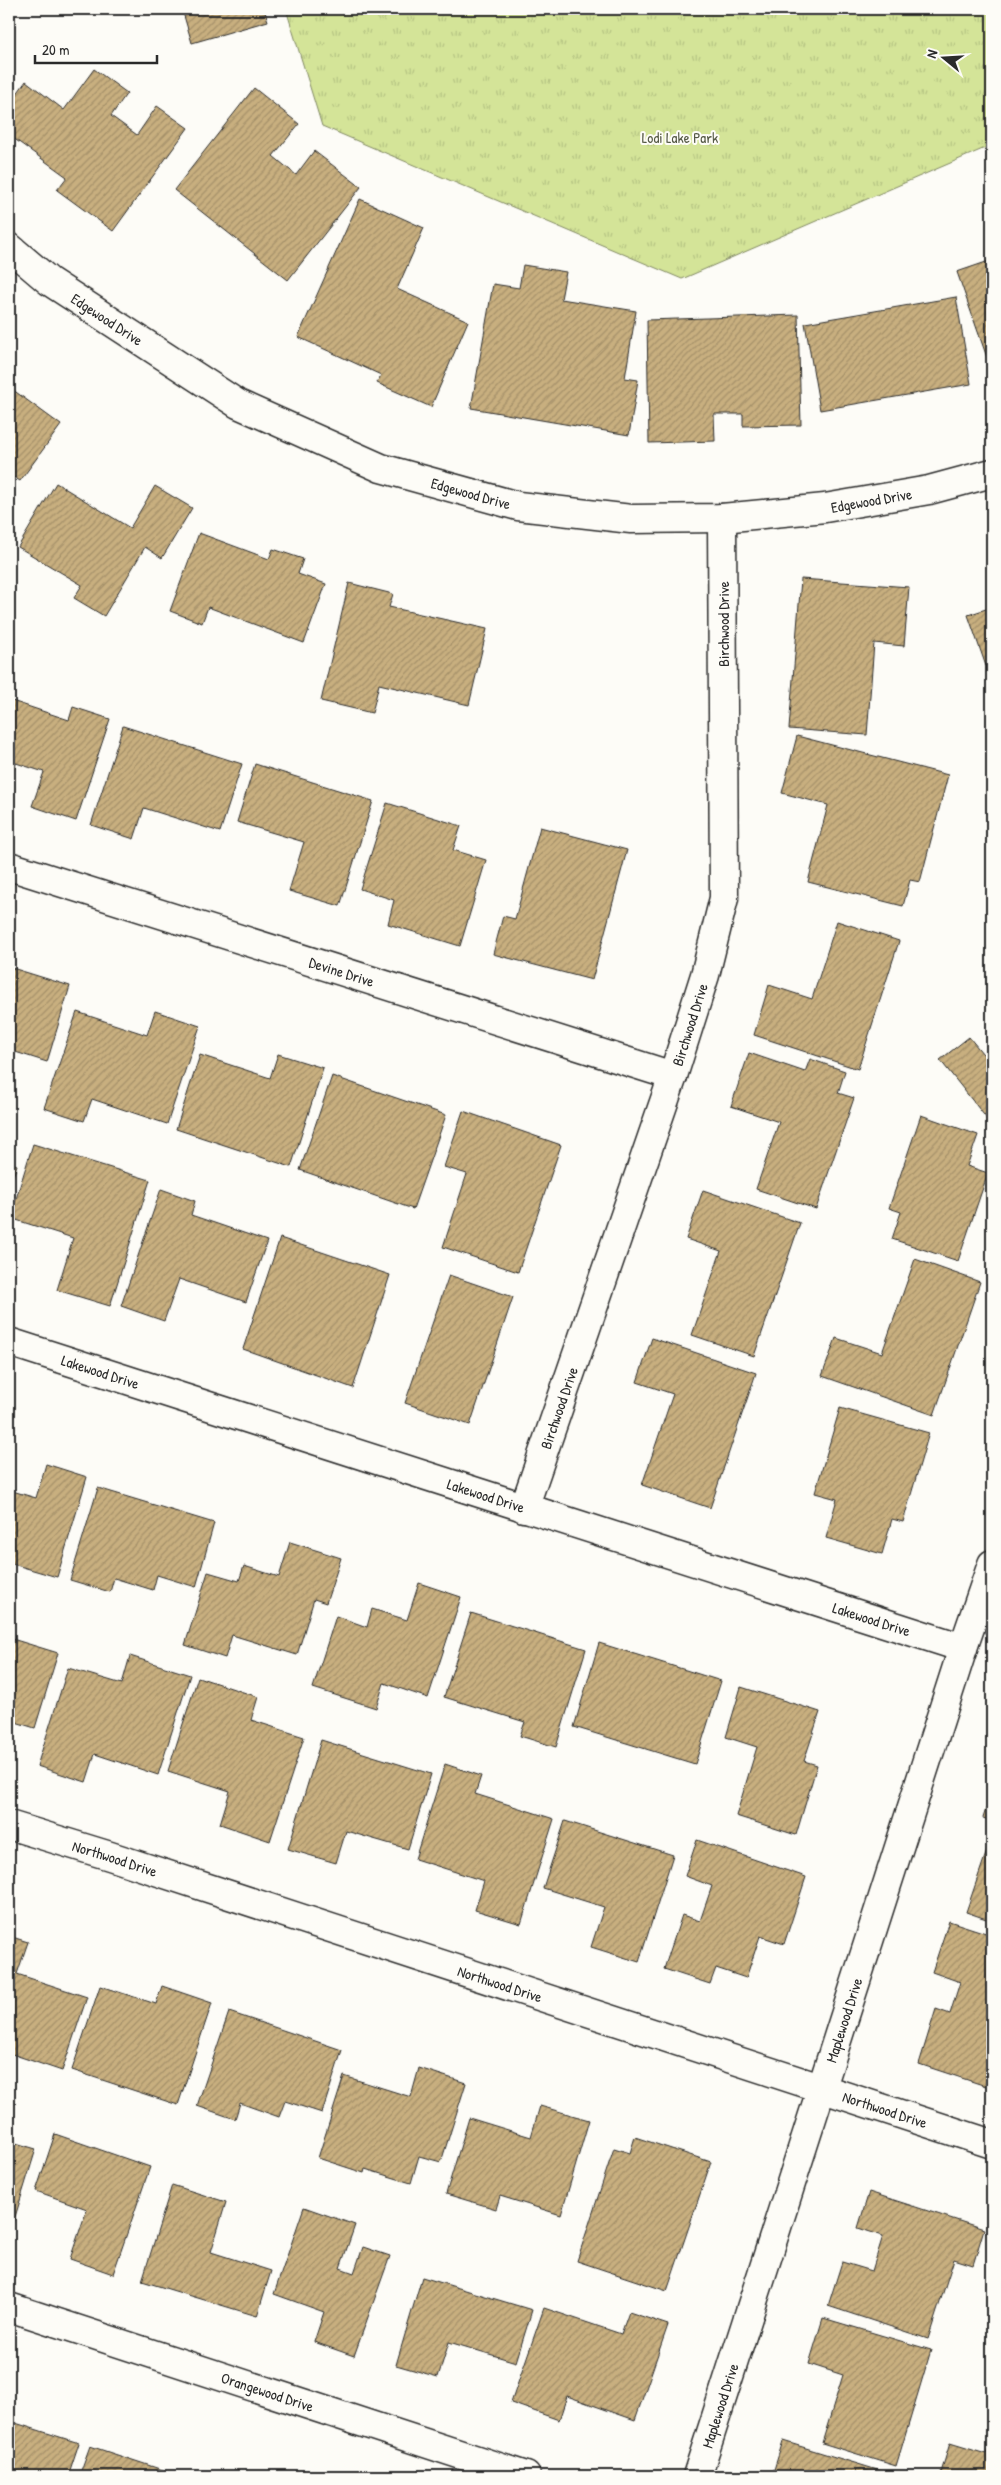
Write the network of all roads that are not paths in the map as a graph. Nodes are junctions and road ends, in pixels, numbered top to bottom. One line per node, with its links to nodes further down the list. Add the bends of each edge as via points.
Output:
1 (9, 247): 3 (street, Edgewood Drive, via 49,282 238,404 381,468 518,506 631,519)
2 (992, 473): 3 (street, Edgewood Drive, via 929,490 825,508)
3 (722, 518): 5 (street, Birchwood Drive, via 724,898 705,975)
4 (9, 866): 5 (street, Devine Drive)
5 (673, 1076): 7 (street, Birchwood Drive)
6 (9, 1342): 7 (street, Lakewood Drive)
7 (524, 1508): 9 (street, Lakewood Drive)
8 (992, 1564): 9 (street, Maplewood Drive)
9 (963, 1648): 11 (street, Maplewood Drive)
10 (9, 1825): 11 (street, Northwood Drive)
11 (821, 2088): 12 (street, Northwood Drive); 15 (street, Maplewood Drive)
12 (992, 2144)
13 (9, 2308): 14 (street, Orangewood Drive)
14 (526, 2476)
15 (697, 2476)

